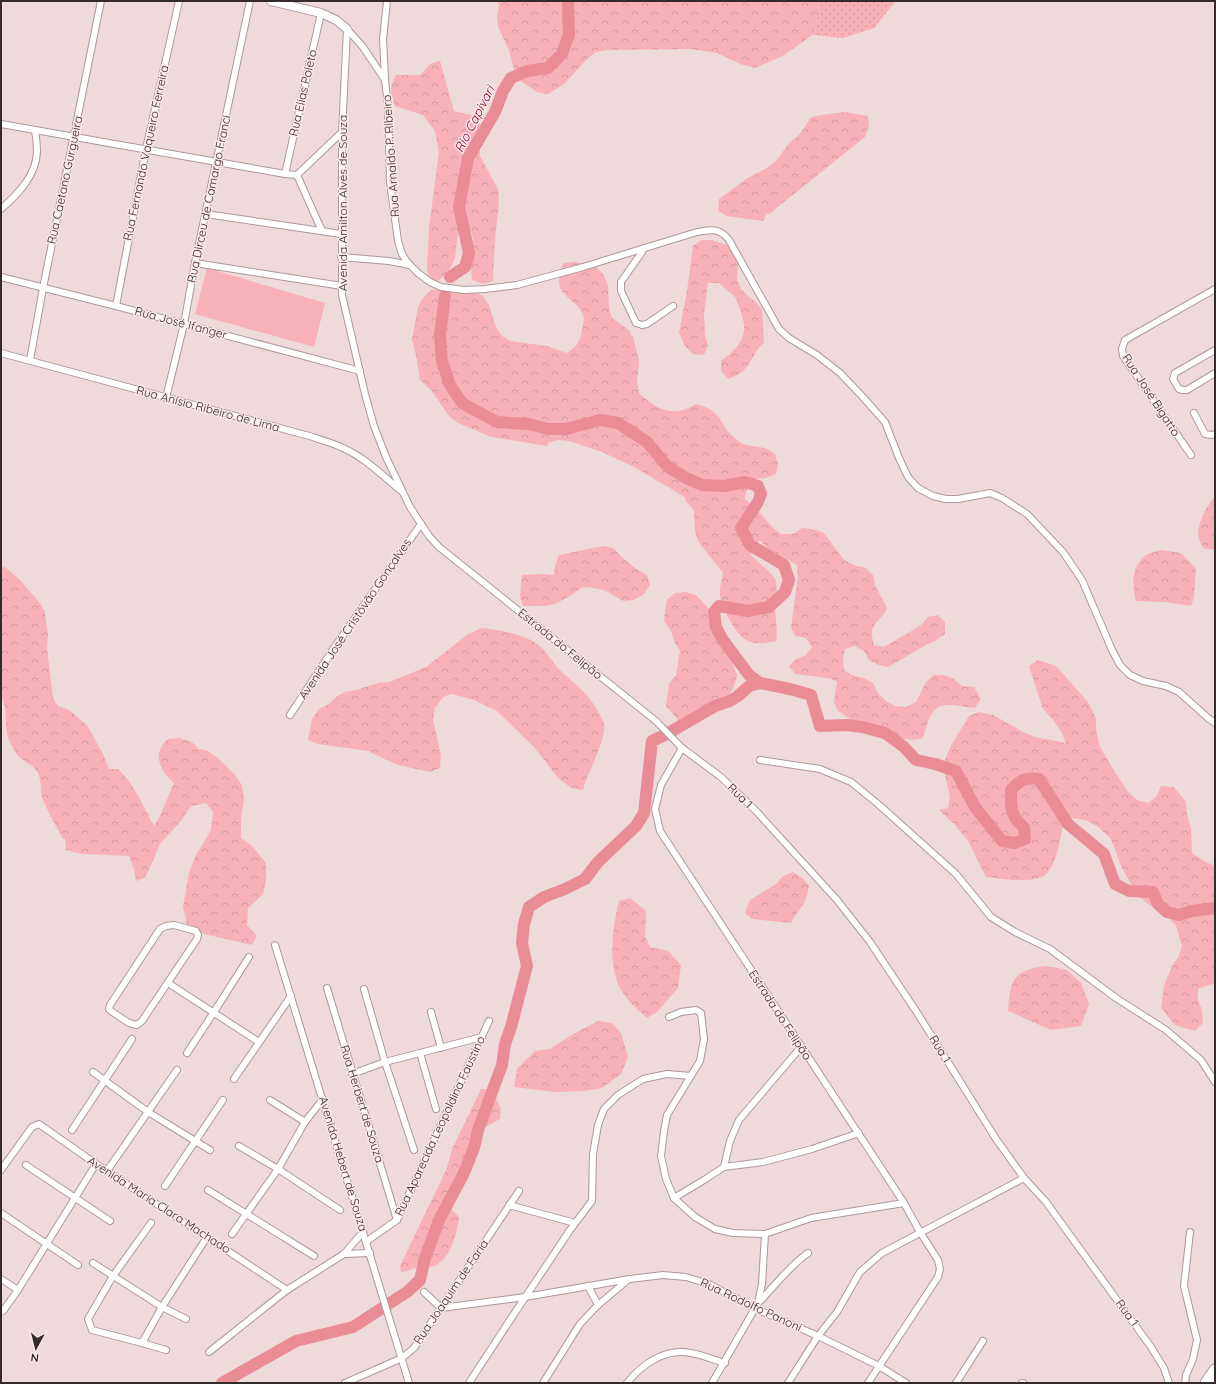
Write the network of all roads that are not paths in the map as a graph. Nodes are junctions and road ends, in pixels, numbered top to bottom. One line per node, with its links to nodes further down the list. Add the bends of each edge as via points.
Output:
1 (101, 1): 12 (street, Rua Caetano Gurgueira)
2 (178, 1): 13 (street, Rua Fernando Vaqueiro Ferreira)
3 (250, 1): 14 (street, Rua Dirceu de Camargo Franci)
4 (271, 1): 6 (street, Rua Arnaldo P. Ribeiro)
5 (386, 1): 8 (street, via 383,39)
6 (321, 13): 7 (street, Rua Arnaldo P. Ribeiro); 15 (street, Rua Elias Poleto)
7 (347, 29): 8 (street, Rua Arnaldo P. Ribeiro, via 363,47); 11 (street, Avenida Amilton Alves de Souza)
8 (385, 80): 24 (street, Rua Arnaldo P. Ribeiro, via 390,182 398,241 402,254)
9 (1, 124): 10 (street)
10 (36, 130): 12 (street); 17 (street, via 37,153 31,176)
11 (342, 132): 16 (street); 20 (street, Avenida Amilton Alves de Souza)
12 (74, 138): 13 (street); 27 (street, Rua Caetano Gurgueira)
13 (146, 149): 14 (street); 29 (street, Rua Fernando Vaqueiro Ferreira)
14 (217, 161): 15 (street); 18 (street, Rua Dirceu de Camargo Franci)
15 (285, 174): 16 (street)
16 (297, 175): 19 (street)
17 (1, 208)
18 (206, 214): 19 (street); 23 (street, Rua Dirceu de Camargo Franci)
19 (322, 231): 20 (street)
20 (341, 234): 22 (street, Avenida Amilton Alves de Souza)
21 (644, 248): 24 (street, Rua Arnaldo P. Ribeiro, via 517,285 485,289 454,289 441,286 430,282); 30 (street, via 620,286 636,323 647,324); 45 (street, Rua Arnaldo P. Ribeiro, via 697,232 712,230 724,233 779,329 840,373 866,400 885,422 899,458 908,476 918,488 946,499 990,493 1027,514 1063,552 1082,580 1120,665 1130,675 1143,681 1179,692)
22 (341, 257): 24 (street); 26 (street, Avenida Amilton Alves de Souza)
23 (195, 263): 26 (street); 31 (street, Rua Dirceu de Camargo Franci)
24 (410, 265)
25 (1, 277): 27 (street, Rua José Ifanger)
26 (342, 286): 35 (street, Avenida Amilton Alves de Souza)
27 (43, 288): 29 (street, Rua José Ifanger); 34 (street, Rua Caetano Gurgueira)
28 (1215, 289): 40 (street, Rua José Bigatto, via 1125,340 1122,349 1123,356)
29 (116, 306): 31 (street, Rua José Ifanger)
30 (673, 306)
31 (184, 324): 35 (street, Rua José Ifanger); 37 (street, Rua Dirceu de Camargo Franci)
32 (1215, 350): 36 (street, via 1175,374 1173,379 1179,389 1187,390)
33 (1, 353): 34 (street, Rua Anísio Ribeiro de Lima)
34 (30, 360): 37 (street, Rua Anísio Ribeiro de Lima)
35 (360, 372): 41 (street, Avenida Amilton Alves de Souza, via 374,426)
36 (1214, 375)
37 (166, 398): 41 (street, Rua Anísio Ribeiro de Lima, via 313,437 343,448 370,465)
38 (1194, 413): 39 (street, via 1205,434)
39 (1215, 434)
40 (1191, 455)
41 (402, 491): 42 (street, Avenida Amilton Alves de Souza)
42 (421, 524): 43 (street, Avenida Amilton Alves de Souza); 44 (street, Avenida José Cristóvão Gonçalves)
43 (439, 547): 46 (street, Estrada do Felipão, via 656,721)
44 (290, 715)
45 (1215, 722)
46 (677, 744): 47 (street, Rua 1)
47 (682, 748): 62 (street, Estrada do Felipão, via 661,785 655,809 660,831); 92 (street, Rua 1, via 721,778 756,812 837,900 870,942 996,1139)
48 (760, 760): 73 (street, via 820,769 851,782 956,874 991,917 1015,932 1050,948 1116,998 1166,1030 1201,1060)
49 (275, 945): 54 (street, Avenida Hebert de Souza)
50 (249, 957): 55 (street)
51 (168, 983): 51 (street, via 197,939 196,931 174,925 160,929 109,1009 129,1023 137,1025); 55 (street)
52 (327, 988): 69 (street, Rua Herbert de Souza)
53 (364, 989): 66 (street)
54 (291, 996): 61 (street); 74 (street, Avenida Hebert de Souza)
55 (214, 1012): 61 (street); 64 (street)
56 (431, 1012): 63 (street)
57 (669, 1017): 70 (street, via 696,1010 701,1013 704,1039 702,1053)
58 (489, 1021): 59 (street, Rua Aparecida Leopoldina Faustino)
59 (482, 1037): 63 (street); 103 (street, Rua Aparecida Leopoldina Faustino)
60 (132, 1038): 71 (street)
61 (259, 1042): 72 (street)
62 (801, 1047): 81 (street, Estrada do Felipão); 88 (street, via 739,1120 730,1141)
63 (441, 1048): 65 (street)
64 (187, 1052)
65 (420, 1053): 66 (street); 77 (street)
66 (385, 1062): 69 (street); 85 (street)
67 (177, 1070): 78 (street)
68 (93, 1072): 71 (street)
69 (352, 1074): 103 (street, Rua Herbert de Souza)
70 (691, 1076): 97 (street, via 667,1115 664,1131 662,1156 666,1179); 106 (street, via 667,1074 643,1079 618,1095 604,1109 598,1125 593,1154 592,1202)
71 (104, 1080): 78 (street); 80 (street)
72 (234, 1080)
73 (1215, 1082)
74 (323, 1099): 79 (street); 107 (street, Avenida Hebert de Souza)
75 (223, 1100): 82 (street)
76 (270, 1100): 79 (street)
77 (436, 1109)
78 (148, 1112): 82 (street); 91 (street)
79 (305, 1122): 89 (street)
80 (72, 1130)
81 (859, 1133): 88 (street, via 763,1162); 98 (street, Estrada do Felipão)
82 (196, 1141): 84 (street); 93 (street)
83 (239, 1146): 89 (street)
84 (210, 1150)
85 (414, 1150)
86 (96, 1164): 90 (street, Avenida Maria Clara Machado, via 38,1124 32,1126); 91 (street, Avenida Maria Clara Machado); 96 (street)
87 (26, 1165): 96 (street)
88 (724, 1167): 97 (street)
89 (278, 1169): 100 (street); 102 (street)
90 (1, 1170)
91 (107, 1171): 112 (street, Avenida Maria Clara Machado)
92 (1024, 1178): 108 (street); 154 (street, Rua 1, via 1046,1202 1151,1347 1164,1368)
93 (165, 1186)
94 (208, 1190): 102 (street)
95 (519, 1191): 99 (street, Rua Joaquim de Faria)
96 (76, 1198): 104 (street); 114 (street)
97 (674, 1198): 111 (street, via 694,1217 715,1229 733,1233)
98 (904, 1203): 108 (street, Estrada do Felipão); 111 (street, via 811,1218)
99 (509, 1205): 106 (street); 132 (street, Rua Joaquim de Faria)
100 (340, 1210)
101 (1, 1213): 114 (street)
102 (247, 1214): 110 (street); 118 (street)
103 (397, 1220): 113 (street, Rua Aparecida Leopoldina Faustino)
104 (110, 1221)
105 (152, 1223): 121 (street)
106 (575, 1223): 128 (street)
107 (363, 1232): 113 (street, Avenida Hebert de Souza); 117 (street)
108 (920, 1232): 135 (street, via 882,1253 860,1272 837,1312); 142 (street, Estrada do Felipão, via 938,1260 938,1278)
109 (1190, 1232): 155 (street, via 1184,1286 1197,1340 1194,1359)
110 (232, 1234)
111 (765, 1234): 130 (street, via 762,1284)
112 (207, 1237): 126 (street, Avenida Maria Clara Machado); 131 (street)
113 (367, 1241): 115 (street, Avenida Hebert de Souza)
114 (47, 1245): 120 (street); 125 (street)
115 (370, 1253): 117 (street); 140 (street, Avenida Hebert de Souza)
116 (808, 1253): 130 (street, via 795,1262)
117 (344, 1254): 126 (street)
118 (314, 1256)
119 (93, 1263): 121 (street)
120 (78, 1265)
121 (113, 1276): 131 (street); 137 (street, via 88,1319 92,1330)
122 (1, 1279): 125 (street)
123 (630, 1279): 124 (street, Rua Rodolfo Panoni); 129 (street); 130 (street, Rua Rodolfo Panoni, via 663,1275 686,1277 709,1284)
124 (588, 1286): 128 (street, Rua Rodolfo Panoni); 129 (street)
125 (18, 1290): 133 (street)
126 (287, 1290): 139 (street)
127 (424, 1292): 132 (street)
128 (525, 1296): 132 (street, Rua Rodolfo Panoni); 146 (street)
129 (598, 1305): 147 (street, via 580,1324)
130 (756, 1306): 135 (street, Rua Rodolfo Panoni); 141 (street)
131 (162, 1307): 134 (street); 137 (street)
132 (441, 1308): 140 (street, Rua Joaquim de Faria, via 414,1348)
133 (1, 1312)
134 (186, 1320)
135 (818, 1336): 142 (street, Rua Rodolfo Panoni); 150 (street)
136 (983, 1342): 153 (street)
137 (142, 1343): 138 (street)
138 (166, 1350)
139 (209, 1352)
140 (402, 1358): 144 (street, Rua Joaquim de Faria); 145 (street, Avenida Hebert de Souza)
141 (725, 1363): 148 (street, via 690,1352 668,1353 651,1360); 149 (street)
142 (879, 1366): 151 (street); 152 (street, Rua Rodolfo Panoni)
143 (1215, 1370): 156 (highway)
144 (345, 1383)
145 (410, 1383)
146 (469, 1383)
147 (543, 1383)
148 (627, 1383)
149 (712, 1383)
150 (788, 1383)
151 (868, 1383)
152 (906, 1383)
153 (956, 1383)
154 (1169, 1383)
155 (1185, 1383)
156 (1206, 1383)

